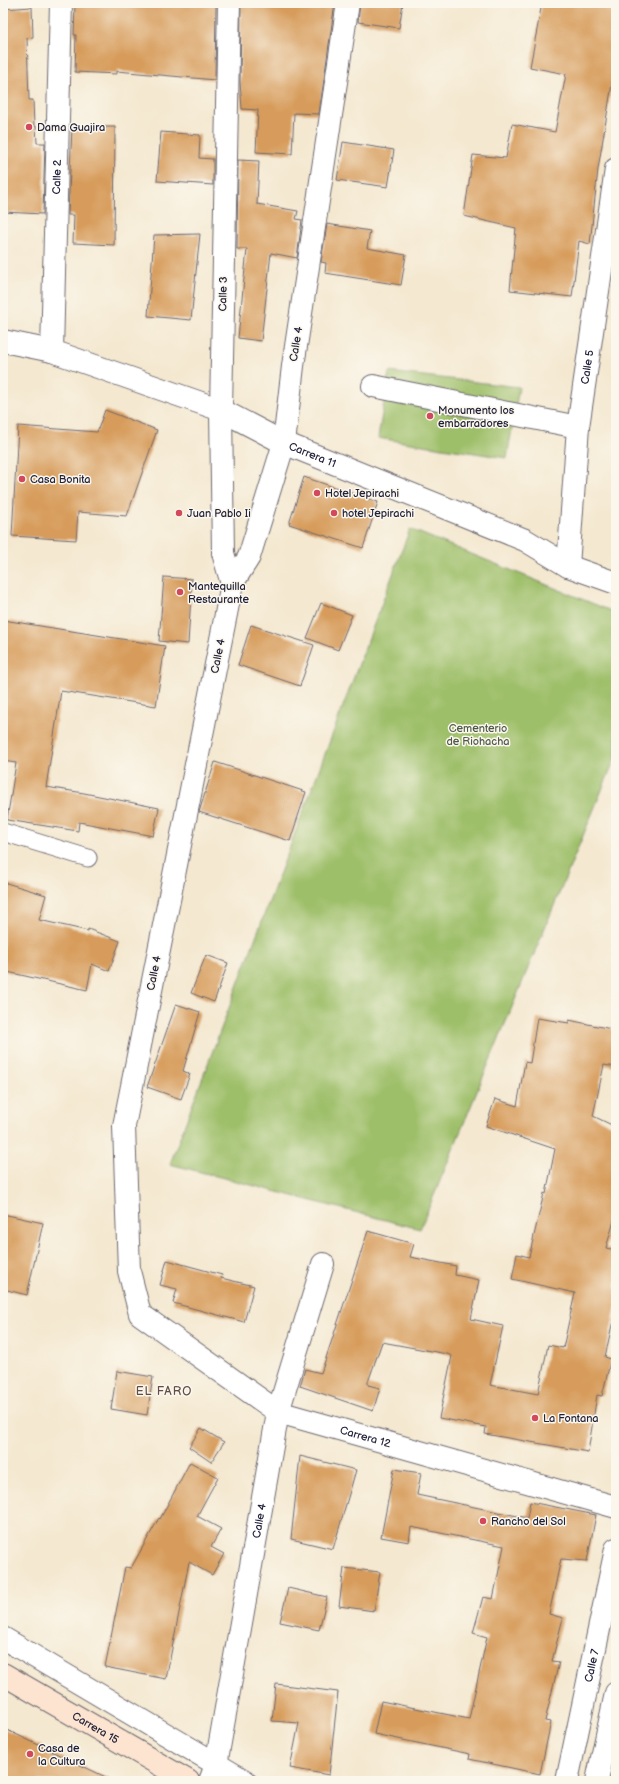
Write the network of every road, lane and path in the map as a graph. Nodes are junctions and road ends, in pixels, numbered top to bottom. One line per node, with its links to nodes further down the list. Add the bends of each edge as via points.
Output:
1 (61, 3): 6 (street, Calle 2)
2 (229, 3): 8 (street, Calle 3)
3 (348, 3): 10 (street, Calle 4, via 292,366)
4 (616, 169): 9 (street, Calle 5)
5 (3, 341): 6 (street, Carrera 11)
6 (52, 351): 8 (street, Carrera 11)
7 (373, 386): 9 (street)
8 (221, 410): 10 (street, Carrera 11); 13 (street, Calle 3, via 223,553)
9 (578, 427): 11 (street, Calle 5)
10 (284, 443): 11 (street, Carrera 11, via 525,540); 13 (street, Calle 4, via 249,557)
11 (568, 566): 12 (street, Carrera 11)
12 (616, 583)
13 (232, 584): 17 (street, Calle 4, via 124,1126 129,1271)
14 (3, 832): 15 (lane)
15 (88, 858)
16 (323, 1264): 18 (street, Calle 4)
17 (140, 1314): 18 (street, Carrera 12)
18 (278, 1412): 19 (street, Carrera 12); 24 (street, Calle 4)
19 (616, 1507)
20 (616, 1549): 27 (street, Calle 7)
21 (3, 1638): 24 (street)
22 (3, 1674): 25 (main road, Carrera 15)
23 (616, 1693): 28 (street)
24 (213, 1773): 26 (street)
25 (188, 1781)
26 (245, 1781)
27 (567, 1781)
28 (596, 1781)

